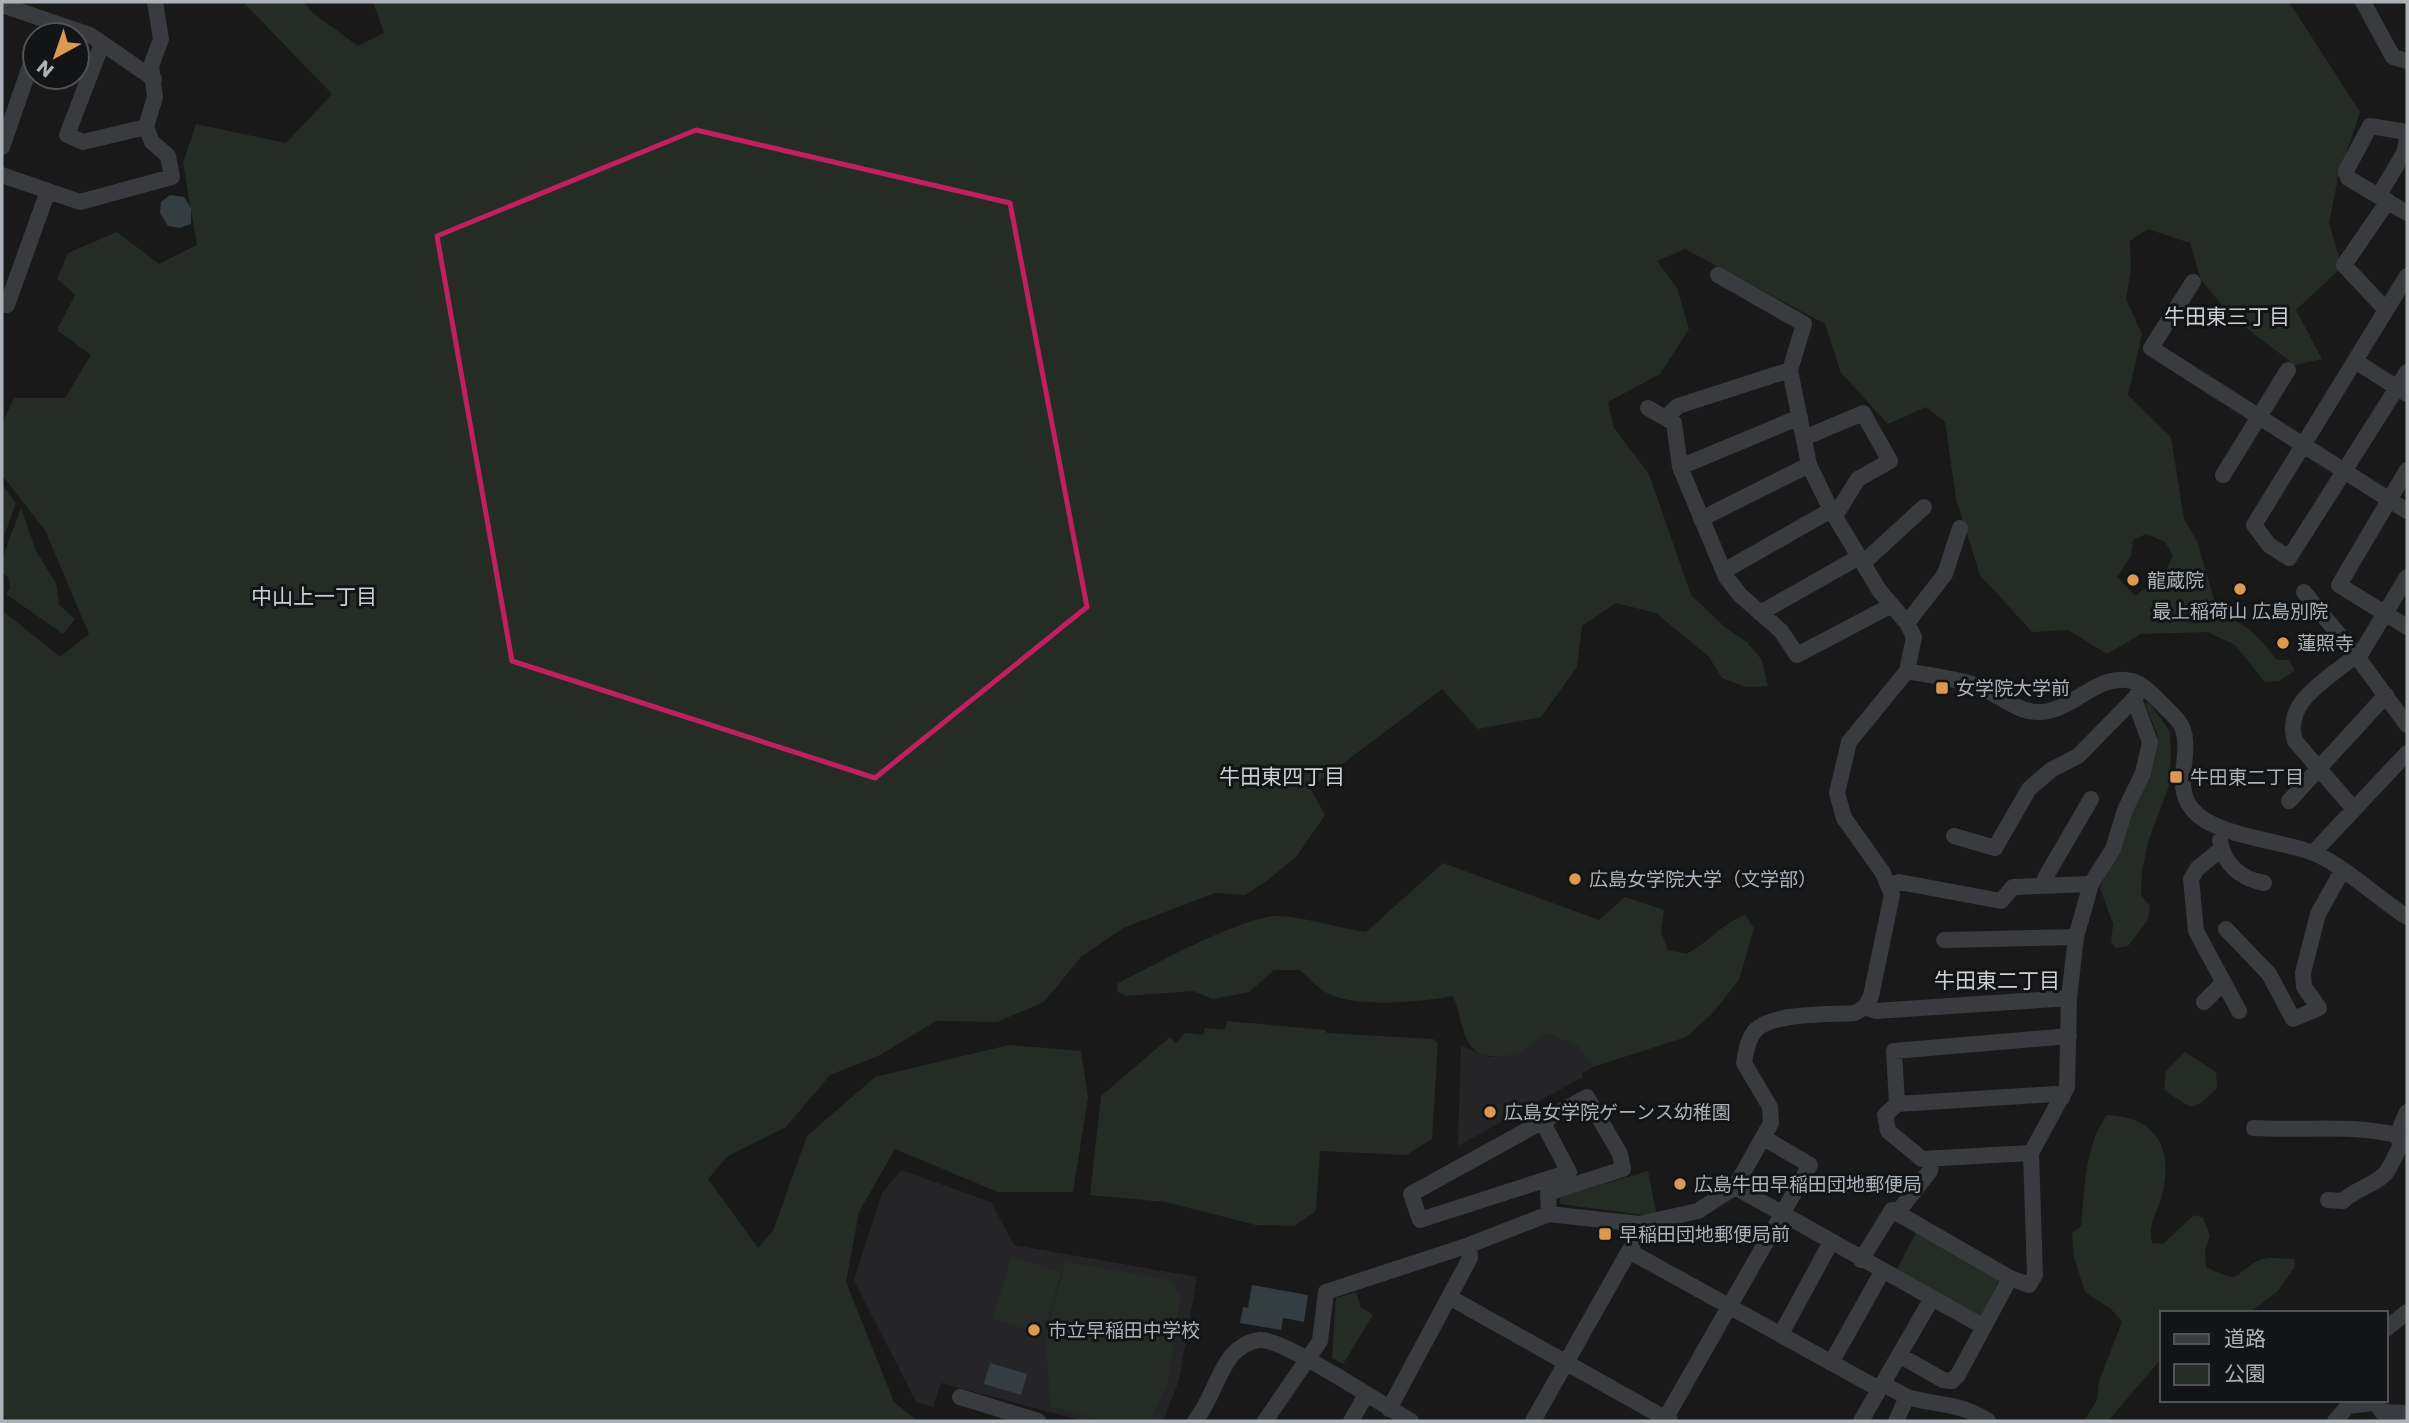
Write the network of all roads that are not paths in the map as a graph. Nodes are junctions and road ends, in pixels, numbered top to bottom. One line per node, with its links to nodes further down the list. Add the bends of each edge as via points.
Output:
1 (155, 2): 8 (street, via 160,39 151,66)
2 (2363, 2): 7 (street, via 2393,57)
3 (2, 5): 4 (street)
4 (31, 21)
5 (91, 36): 6 (street)
6 (102, 44): 8 (street); 10 (street, via 67,135 83,142)
7 (2407, 61)
8 (154, 79): 10 (street, via 155,97)
9 (21, 91): 13 (street)
10 (146, 127): 15 (street, via 152,142 168,156 172,177 80,202)
11 (2407, 132): 16 (street, via 2370,126 2346,171 2348,178)
12 (2407, 139): 16 (street)
13 (2, 147)
14 (2, 175): 15 (street)
15 (48, 191): 21 (street, via 7,305)
16 (2384, 198): 17 (street); 22 (street, via 2344,265)
17 (2407, 213)
18 (1718, 275): 24 (street, via 1804,324)
19 (2407, 276): 22 (street)
20 (2193, 282): 30 (street, via 2151,348)
21 (2, 303)
22 (2386, 310): 23 (street)
23 (2355, 361): 27 (street); 33 (street)
24 (1790, 370): 29 (street); 31 (street, via 1678,406)
25 (2288, 370): 30 (street)
26 (2407, 372): 27 (street)
27 (2402, 391): 37 (street)
28 (1648, 408): 31 (street)
29 (1800, 417): 32 (street); 35 (street)
30 (2260, 417): 33 (street); 38 (street)
31 (1665, 418): 35 (street, via 1674,423)
32 (1804, 438): 34 (street); 42 (street, via 1863,413 1890,461 1858,479)
33 (2303, 445): 37 (street); 37 (street, via 2253,525 2269,545 2289,558)
34 (1809, 465): 42 (street); 43 (street)
35 (1680, 467): 43 (street)
36 (2407, 470): 39 (street)
37 (2345, 471): 39 (street)
38 (2224, 475)
39 (2389, 499): 41 (street); 51 (street, via 2339,585)
40 (1924, 507): 45 (street)
41 (2407, 511)
42 (1833, 513): 45 (street); 46 (street)
43 (1701, 519): 46 (street)
44 (1960, 528): 52 (street, via 1945,573)
45 (1861, 560): 49 (street); 50 (street)
46 (1724, 571): 50 (street, via 1740,596)
47 (2407, 577): 51 (street)
48 (2304, 592): 54 (street)
49 (1892, 605): 50 (street, via 1797,655 1781,631); 52 (street)
50 (1760, 613)
51 (2385, 614): 53 (street); 54 (street)
52 (1907, 623): 55 (street, via 1914,637)
53 (2407, 627)
54 (2358, 659): 57 (street); 60 (street, via 2350,660 2296,706 2291,727 2295,741)
55 (1907, 671): 56 (street, via 1979,686 2022,709 2039,712 2116,680 2133,681); 72 (street, via 1849,742 1837,793 1844,818)
56 (2138, 693): 64 (street, via 2180,724 2185,799 2193,811); 65 (street, via 2078,756 2029,789 1995,848); 71 (street, via 2150,742 2143,773 2113,849)
57 (2386, 695): 58 (street); 60 (street)
58 (2407, 725)
59 (2407, 753): 63 (street)
60 (2318, 768): 62 (street); 63 (street)
61 (2091, 799): 70 (street)
62 (2289, 801)
63 (2353, 808): 67 (street)
64 (2218, 826): 66 (street); 67 (street)
65 (1954, 836)
66 (2221, 849): 69 (street, via 2236,872); 77 (street, via 2191,879 2196,931)
67 (2313, 853): 68 (street)
68 (2342, 870): 73 (street); 74 (street, via 2318,914 2303,973 2304,987 2319,1008 2293,1018 2269,974)
69 (2264, 883)
70 (2045, 884): 71 (street); 72 (street, via 2013,887 2001,901 1899,882)
71 (2091, 884): 75 (street)
72 (1891, 886): 80 (street, via 1891,908)
73 (2407, 917)
74 (2226, 929)
75 (2076, 937): 76 (street); 78 (street)
76 (1944, 940)
77 (2223, 983): 79 (street); 81 (street)
78 (2069, 998): 80 (street, via 1876,1011); 82 (street)
79 (2204, 1002)
80 (1865, 1007): 88 (street, via 1855,1013 1783,1018 1756,1030 1747,1044 1744,1063 1770,1107 1771,1123)
81 (2239, 1011)
82 (2069, 1036): 83 (street, via 2067,1087); 84 (street, via 1894,1051)
83 (2062, 1098): 84 (street, via 2055,1094); 90 (street)
84 (1897, 1104): 91 (street, via 1885,1115 1888,1131 1922,1159)
85 (2407, 1112): 89 (street)
86 (1542, 1121): 86 (street, via 1411,1194 1420,1220 1569,1172); 95 (street, via 1587,1097 1620,1154 1623,1169 1548,1193)
87 (2254, 1128): 89 (street, via 2364,1128)
88 (1764, 1138): 92 (street); 96 (street, via 1811,1165)
89 (2402, 1143): 93 (street, via 2386,1174 2343,1200)
90 (2031, 1153): 91 (street); 103 (street, via 2035,1275 2029,1285)
91 (1932, 1159): 94 (street, via 1930,1171)
92 (1735, 1187): 96 (street); 97 (street, via 1698,1211)
93 (2328, 1200)
94 (1897, 1213): 101 (street, via 1892,1210 1885,1217); 103 (street)
95 (1549, 1214): 97 (street); 99 (street)
96 (1782, 1214): 98 (street); 106 (street)
97 (1639, 1224): 100 (street)
98 (1831, 1242): 101 (street); 110 (street)
99 (1469, 1245): 104 (street, via 1470,1258); 112 (street, via 1326,1292 1320,1341)
100 (1629, 1251): 106 (street); 113 (street)
101 (1861, 1260): 102 (street)
102 (1882, 1272): 105 (street); 114 (street)
103 (2010, 1278): 108 (street)
104 (1451, 1298): 113 (street); 121 (street)
105 (1931, 1300): 108 (street); 111 (street)
106 (1729, 1304): 110 (street); 123 (street)
107 (2407, 1312): 109 (street)
108 (1984, 1327): 111 (street, via 1952,1381 1942,1380)
109 (2388, 1327)
110 (1780, 1334): 114 (street)
111 (1899, 1355): 115 (street)
112 (1307, 1357): 116 (street); 125 (street, via 1278,1343 1260,1340 1244,1345 1232,1355); 126 (street)
113 (1566, 1363): 123 (street); 129 (street)
114 (1831, 1363): 115 (street)
115 (1881, 1387): 118 (street); 130 (street)
116 (1366, 1395): 121 (street); 127 (street)
117 (960, 1397): 124 (street)
118 (1907, 1397): 131 (street); 132 (street, via 1961,1407)
119 (2369, 1402): 133 (street, via 2348,1406)
120 (2375, 1402): 122 (street, via 2382,1412)
121 (1389, 1409): 128 (street)
122 (2407, 1413)
123 (1667, 1420)
124 (1038, 1421)
125 (1195, 1421)
126 (1265, 1421)
127 (1351, 1421)
128 (1410, 1421)
129 (1533, 1421)
130 (1861, 1421)
131 (1896, 1421)
132 (1988, 1421)
133 (2335, 1421)

